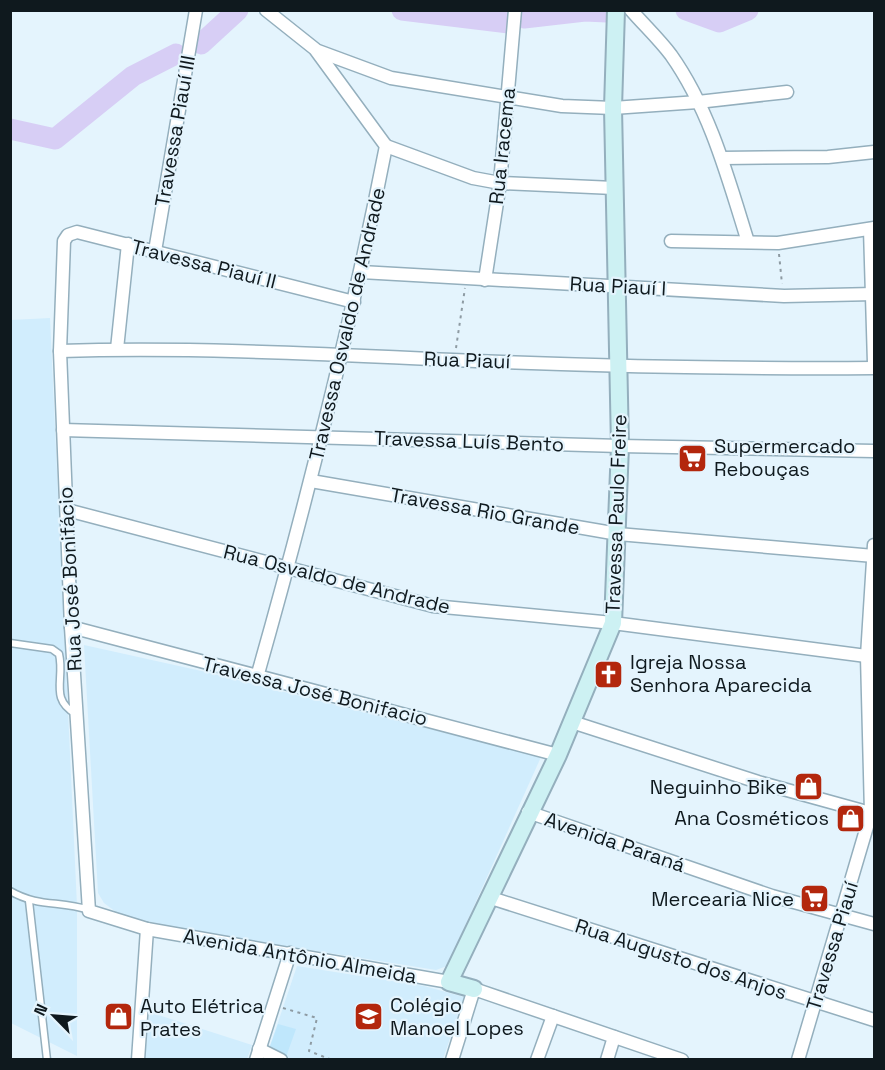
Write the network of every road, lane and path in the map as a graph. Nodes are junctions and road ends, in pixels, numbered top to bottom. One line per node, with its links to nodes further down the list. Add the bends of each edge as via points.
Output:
1 (196, 10): 22 (street, Travessa Piauí III)
2 (266, 10): 6 (street)
3 (515, 10): 8 (street, Rua Iracema)
4 (616, 10): 10 (street, Travessa Paulo Freire)
5 (631, 10): 9 (street, via 670,55)
6 (315, 49): 8 (street, via 384,76); 11 (street)
7 (787, 92): 9 (street)
8 (507, 98): 10 (street); 14 (street, Rua Iracema)
9 (698, 102): 10 (street); 13 (street)
10 (613, 108): 15 (street, Travessa Paulo Freire)
11 (386, 146): 14 (street, via 436,166); 23 (street, Travessa Osvaldo de Andrade)
12 (874, 152): 13 (street, via 828,157)
13 (722, 158): 18 (street)
14 (500, 183): 15 (street); 25 (street, Rua Iracema)
15 (614, 188): 27 (street, Travessa Paulo Freire)
16 (872, 229): 19 (street); 28 (street)
17 (671, 241): 18 (street)
18 (748, 242): 19 (street)
19 (778, 243): 26 (path)
20 (128, 244): 21 (street, Travessa Piauí II, via 77,232 68,235); 22 (street, Travessa Piauí II); 30 (street)
21 (63, 248): 31 (street, Rua José Bonifácio)
22 (155, 251): 29 (street, Travessa Piauí II)
23 (361, 272): 24 (street, Rua Piauí I); 29 (street, Travessa Osvaldo de Andrade)
24 (467, 279): 25 (street, Rua Piauí I); 33 (path)
25 (485, 280): 27 (street, Rua Piauí I)
26 (781, 280)
27 (618, 285): 28 (street, Rua Piauí I, via 784,296); 35 (street, Travessa Paulo Freire)
28 (873, 294): 34 (street)
29 (354, 302): 32 (street, Travessa Osvaldo de Andrade)
30 (117, 349): 31 (street, Rua Piauí); 32 (street, Rua Piauí)
31 (60, 351): 37 (street, Rua José Bonifácio)
32 (342, 354): 33 (street, Rua Piauí); 38 (street, Travessa Osvaldo de Andrade)
33 (454, 360): 35 (street, Rua Piauí)
34 (874, 363)
35 (620, 365): 36 (street, Rua Piauí); 39 (street, Travessa Paulo Freire)
36 (874, 368)
37 (63, 430): 38 (street, Travessa Luís Bento); 42 (street, Rua José Bonifácio)
38 (323, 437): 39 (street, Travessa Luís Bento); 41 (street, Travessa Osvaldo de Andrade)
39 (620, 446): 40 (street, Travessa Luís Bento); 43 (street, Travessa Paulo Freire)
40 (874, 451)
41 (311, 481): 43 (street, Travessa Rio Grande); 46 (street, Travessa Osvaldo de Andrade)
42 (67, 510): 46 (street, Rua Osvaldo de Andrade); 48 (street, Rua José Bonifácio)
43 (618, 534): 45 (street, Travessa Rio Grande); 47 (street, Travessa Paulo Freire)
44 (874, 545): 45 (street, Travessa Piauí)
45 (874, 556): 50 (street, Travessa Piauí)
46 (288, 569): 47 (street, Rua Osvaldo de Andrade, via 433,606); 51 (street, Travessa Osvaldo de Andrade)
47 (613, 622): 50 (street, Rua Osvaldo de Andrade); 53 (street, Travessa Paulo Freire)
48 (71, 627): 51 (street, Travessa José Bonifacio); 52 (street, Rua José Bonifácio)
49 (10, 643): 52 (lane, via 52,649 59,654 61,704)
50 (871, 656): 54 (street, Travessa Piauí)
51 (257, 677): 55 (street, Travessa José Bonifacio)
52 (77, 715): 61 (street, Rua José Bonifácio)
53 (572, 722): 55 (street, Travessa Paulo Freire); 57 (street, via 758,782)
54 (873, 731): 57 (street, Travessa Piauí)
55 (558, 755): 56 (street, Travessa Paulo Freire)
56 (528, 812): 59 (street, Travessa Paulo Freire); 62 (street, Avenida Paraná, via 772,896)
57 (873, 813): 62 (street, Travessa Piauí)
58 (10, 891): 60 (lane)
59 (488, 897): 66 (street, Travessa Paulo Freire); 68 (street, Rua Augusto dos Anjos)
60 (29, 901): 61 (lane); 74 (lane)
61 (89, 911): 64 (street, Avenida Antônio Almeida)
62 (841, 915): 63 (street, Avenida Paraná); 68 (street, Travessa Piauí)
63 (874, 924)
64 (147, 929): 65 (street, Avenida Antônio Almeida); 75 (street)
65 (290, 953): 66 (street, Avenida Antônio Almeida); 73 (street)
66 (449, 982): 67 (street, Avenida Antônio Almeida)
67 (474, 989): 70 (street, Avenida Antônio Almeida); 78 (street)
68 (814, 1002): 71 (street, Rua Augusto dos Anjos); 82 (street, Travessa Piauí)
69 (283, 1008): 77 (path, via 317,1018 309,1051)
70 (553, 1016): 72 (street, Avenida Antônio Almeida); 79 (street)
71 (874, 1020)
72 (614, 1037): 80 (street); 81 (street, Avenida Antônio Almeida)
73 (258, 1054): 76 (street)
74 (47, 1059)
75 (138, 1059)
76 (281, 1059)
77 (332, 1059)
78 (452, 1059)
79 (537, 1059)
80 (607, 1059)
81 (682, 1059)
82 (798, 1059)

